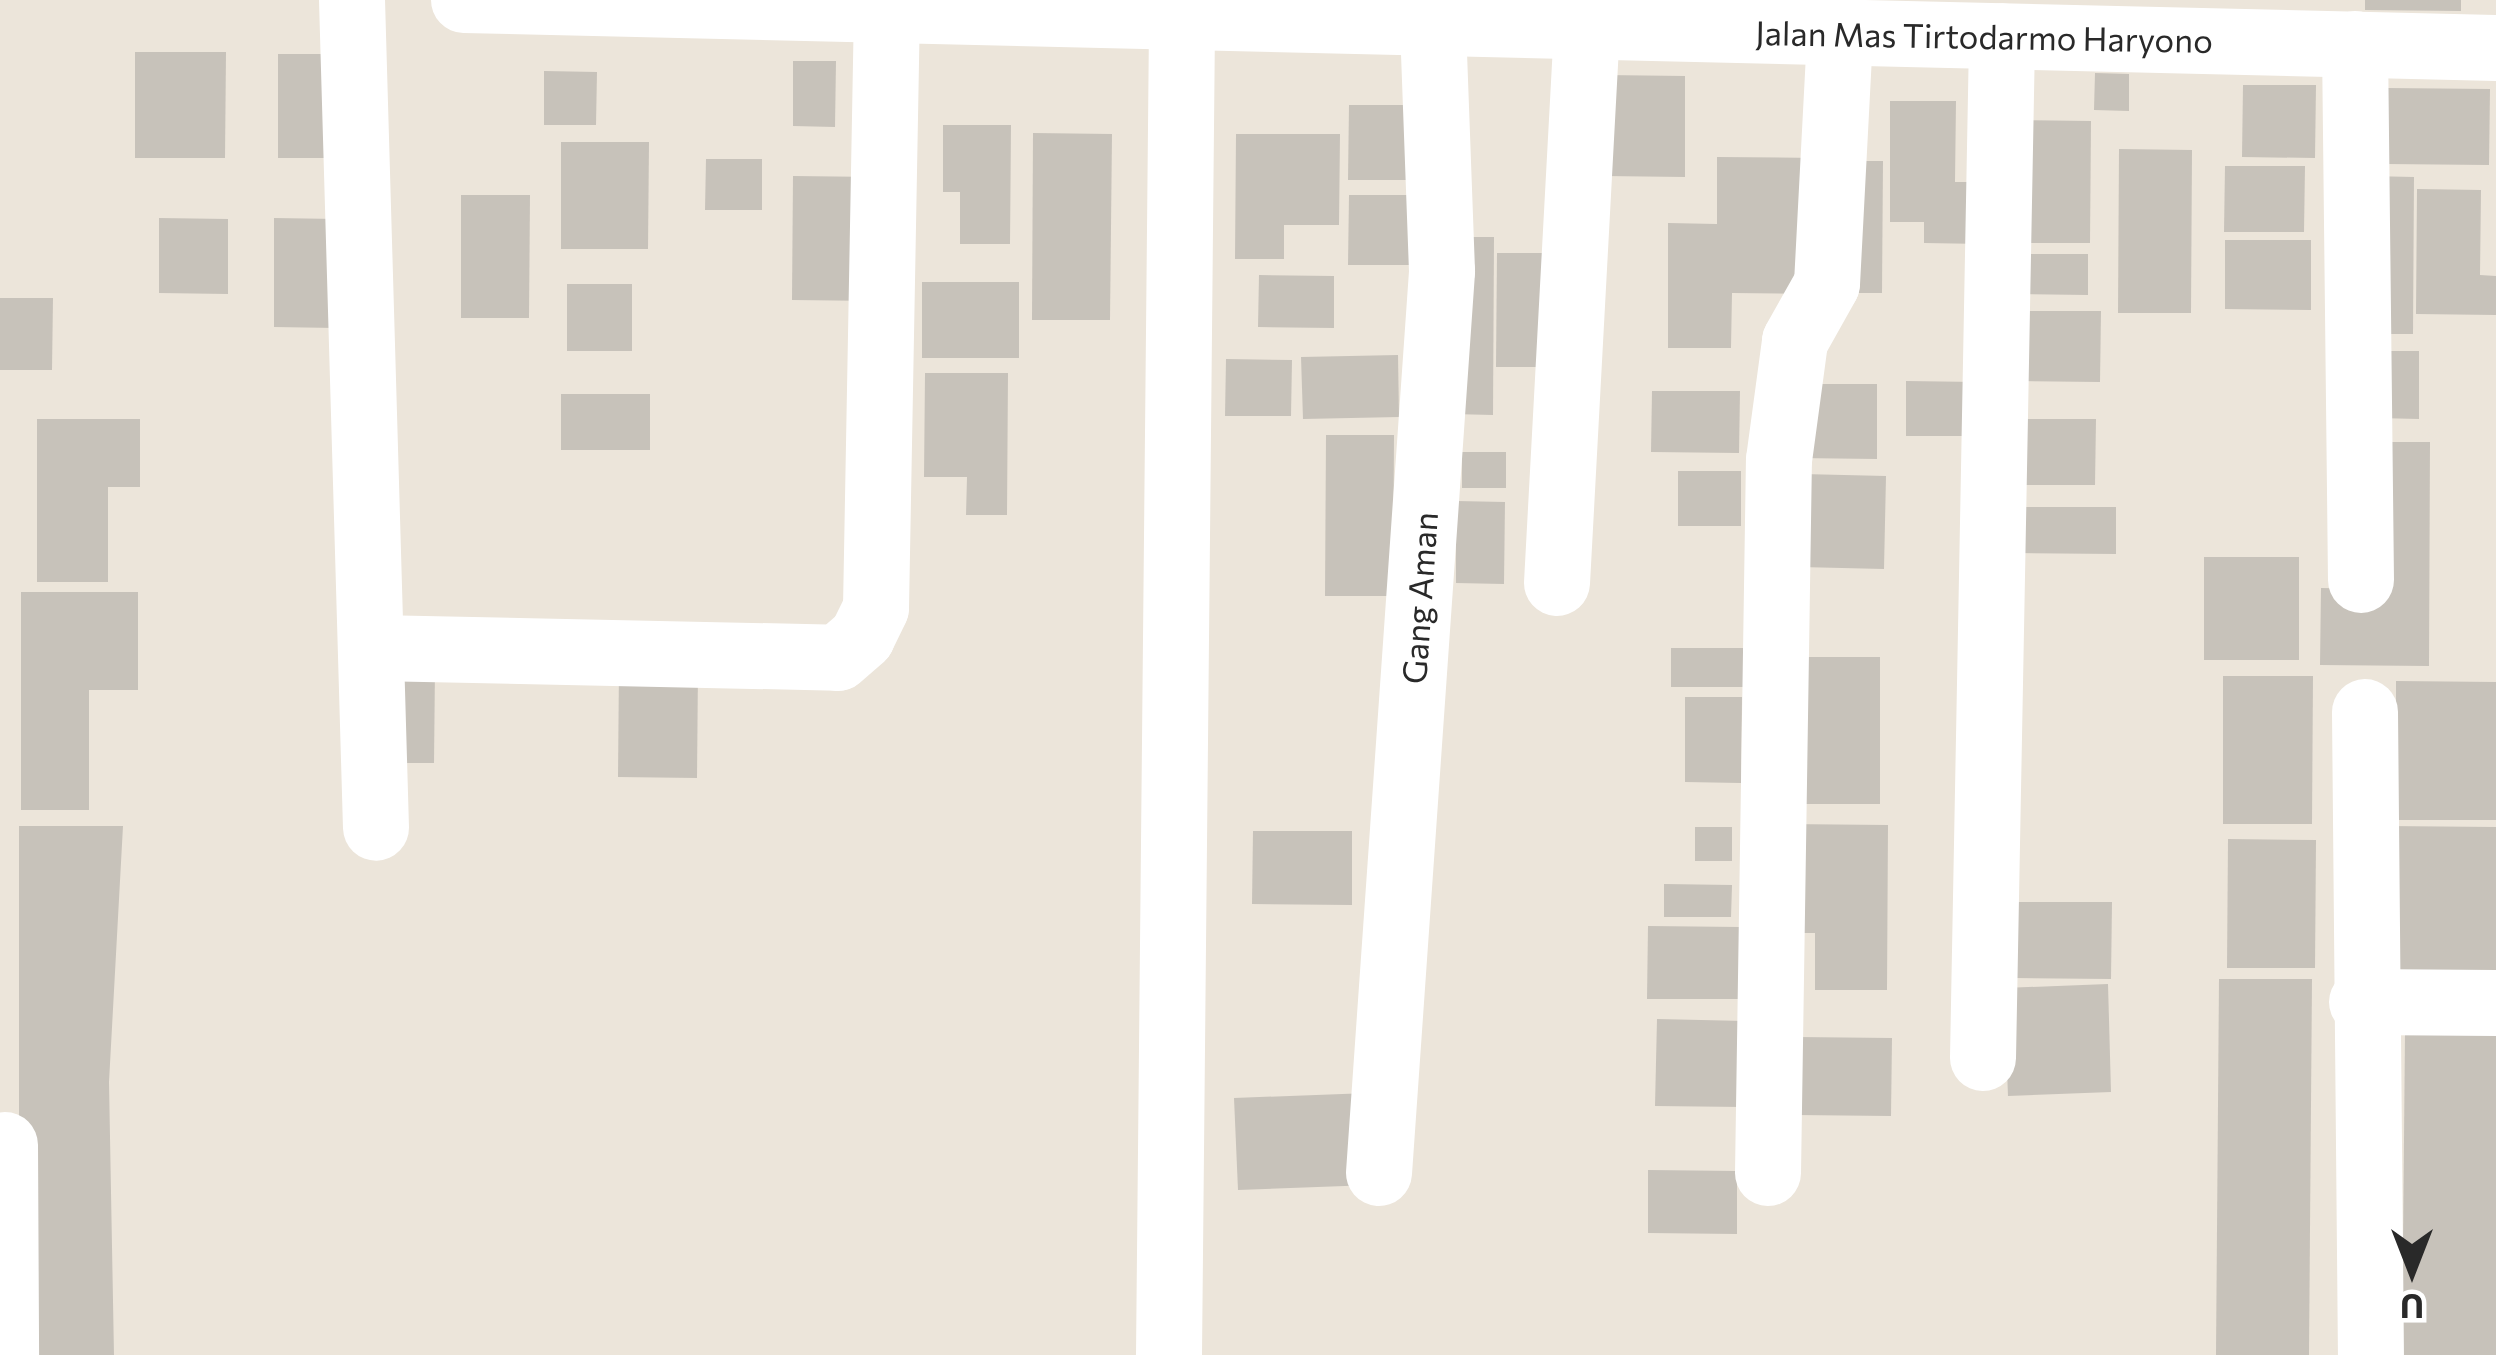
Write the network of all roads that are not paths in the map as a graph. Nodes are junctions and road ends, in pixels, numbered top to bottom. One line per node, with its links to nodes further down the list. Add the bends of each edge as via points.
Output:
1 (352, 0): 17 (street)
2 (464, 0): 3 (street, Jalan Mas Tirtodarmo Haryono)
3 (601, 2): 5 (street, Jalan Mas Tirtodarmo Haryono)
4 (1261, 9): 7 (street, Jalan Mas Tirtodarmo Haryono); 10 (street, Jalan Mas Tirtodarmo Haryono)
5 (887, 10): 7 (street, Jalan Mas Tirtodarmo Haryono); 17 (street, via 876,608 862,637 838,658)
6 (1776, 15): 9 (street, Jalan Mas Tirtodarmo Haryono); 11 (street, Jalan Mas Tirtodarmo Haryono)
7 (1182, 17): 27 (street)
8 (2111, 20): 12 (street, Jalan Mas Tirtodarmo Haryono); 13 (street, Jalan Mas Tirtodarmo Haryono)
9 (1864, 22): 12 (street, Jalan Mas Tirtodarmo Haryono); 25 (street, via 1827,284 1795,341 1779,460)
10 (1433, 23): 11 (street, Jalan Mas Tirtodarmo Haryono); 24 (street, Gang Aman, via 1442,271)
11 (1587, 27): 16 (street)
12 (2002, 36): 22 (street)
13 (2355, 44): 14 (street, Jalan Mas Tirtodarmo Haryono); 15 (street)
14 (2496, 48)
15 (2361, 580)
16 (1557, 583)
17 (375, 648): 19 (street)
18 (2365, 712): 20 (street)
19 (376, 828)
20 (2362, 1002): 21 (street); 28 (street)
21 (2496, 1003)
22 (1983, 1058)
23 (2, 1138): 26 (street)
24 (1379, 1173)
25 (1768, 1173)
26 (6, 1355)
27 (1169, 1355)
28 (2371, 1355)

